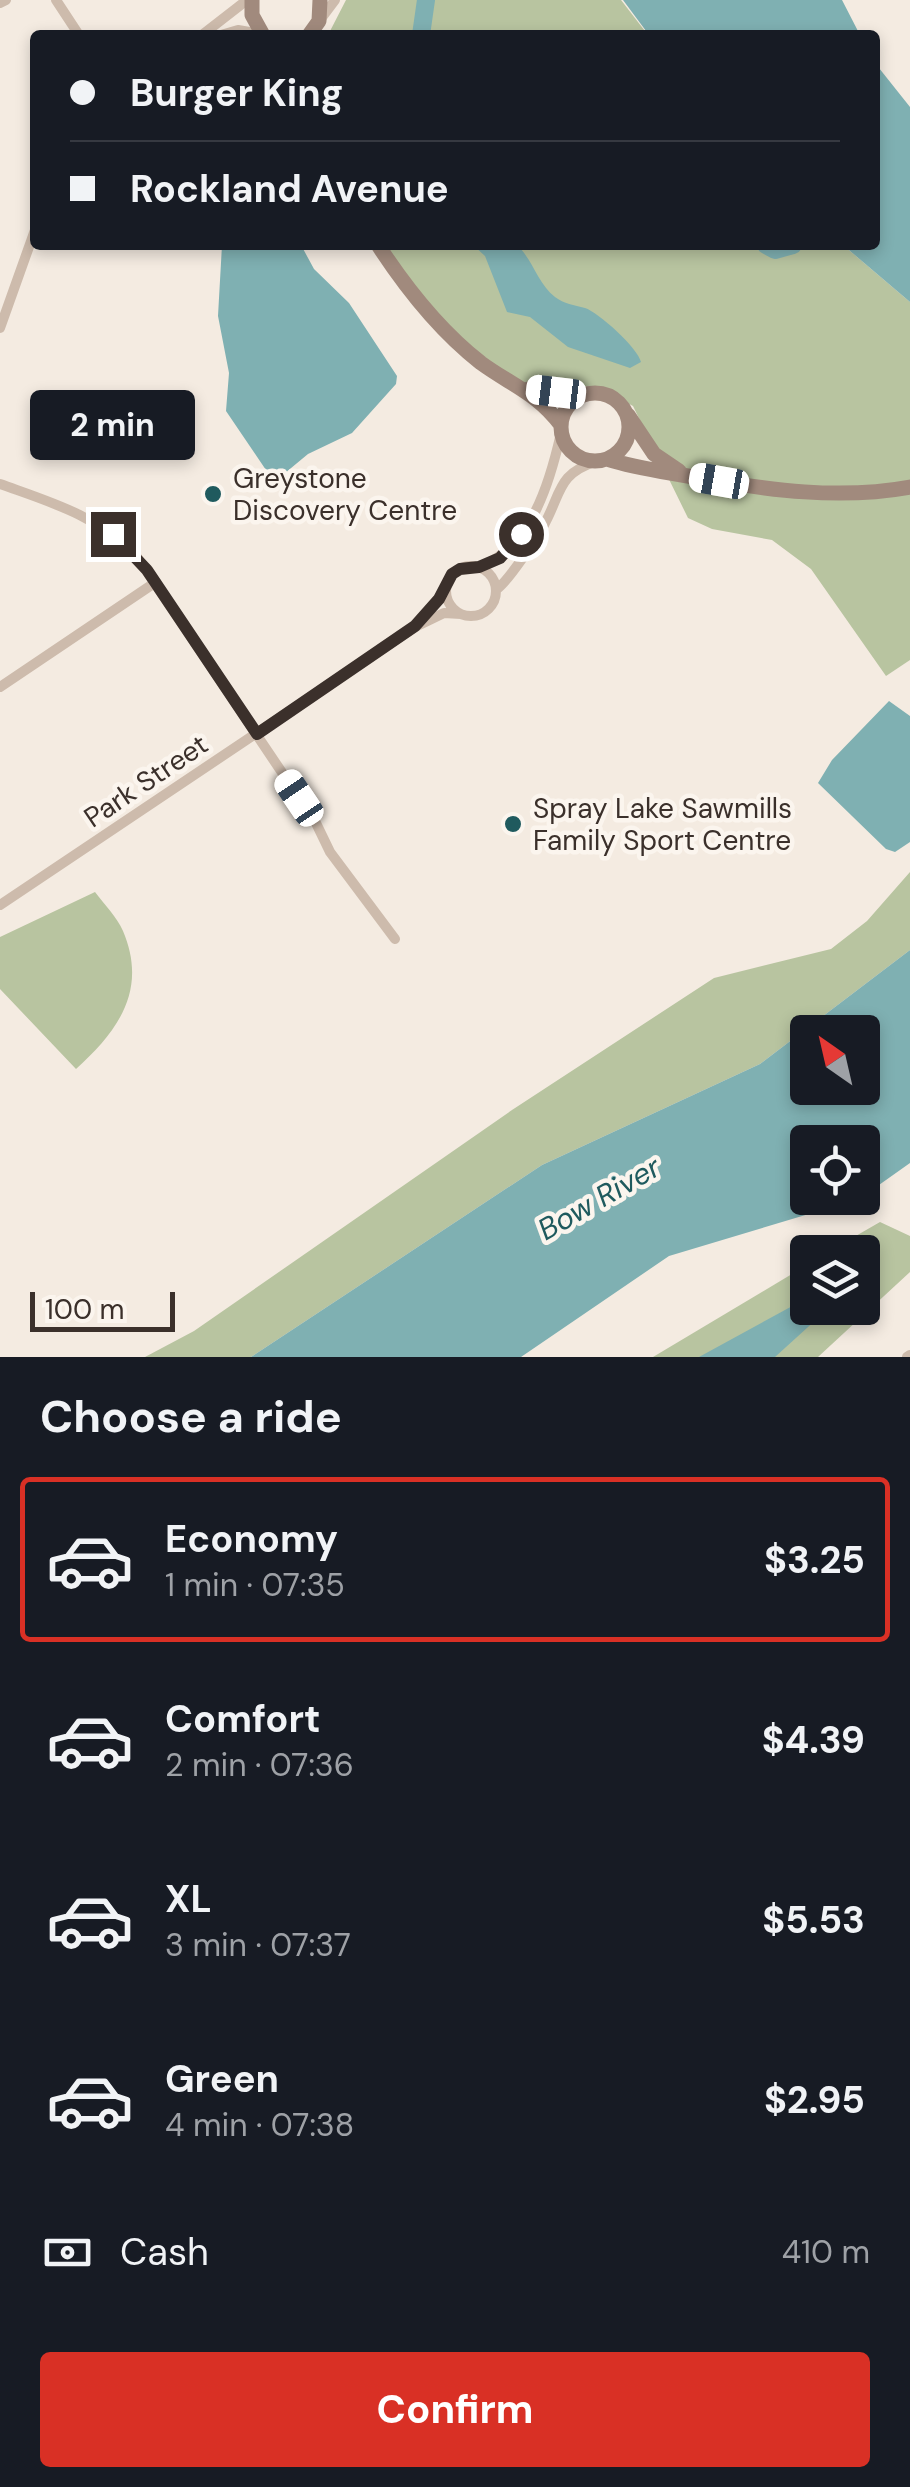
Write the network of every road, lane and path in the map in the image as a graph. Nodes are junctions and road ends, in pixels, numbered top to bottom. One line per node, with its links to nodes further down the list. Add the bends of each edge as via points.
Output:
1 (56, 0): 5 (street)
2 (250, 0): 6 (street); 7 (main road)
3 (320, 0): 8 (main road)
4 (335, 0): 9 (street)
5 (76, 30)
6 (209, 30)
7 (260, 30)
8 (312, 30)
9 (313, 30)
10 (30, 244): 12 (street)
11 (382, 250): 13 (main road, via 446,330 502,378)
12 (0, 328)
13 (526, 389): 14 (main road); 16 (main road)
14 (583, 396): 15 (main road, via 612,398); 16 (main road, via 567,408)
15 (626, 412): 17 (main road, via 625,444); 18 (main road, via 661,460)
16 (561, 429): 17 (main road, via 576,455); 21 (street, via 528,522 507,552)
17 (602, 460): 18 (main road); 24 (street, via 566,478 541,529)
18 (692, 476): 20 (main road, via 804,492)
19 (0, 484): 22 (street, via 99,524)
20 (910, 487)
21 (479, 567): 23 (street, via 452,574); 24 (street)
22 (156, 582): 27 (street); 28 (street)
23 (446, 588): 25 (street); 26 (street, Park Street)
24 (497, 590): 25 (street, via 485,613)
25 (460, 614): 26 (street, Park Street, via 444,613)
26 (415, 626): 28 (street, Park Street)
27 (0, 687)
28 (257, 734): 29 (street, Park Street); 30 (street, via 330,852)
29 (0, 905)
30 (395, 940)

